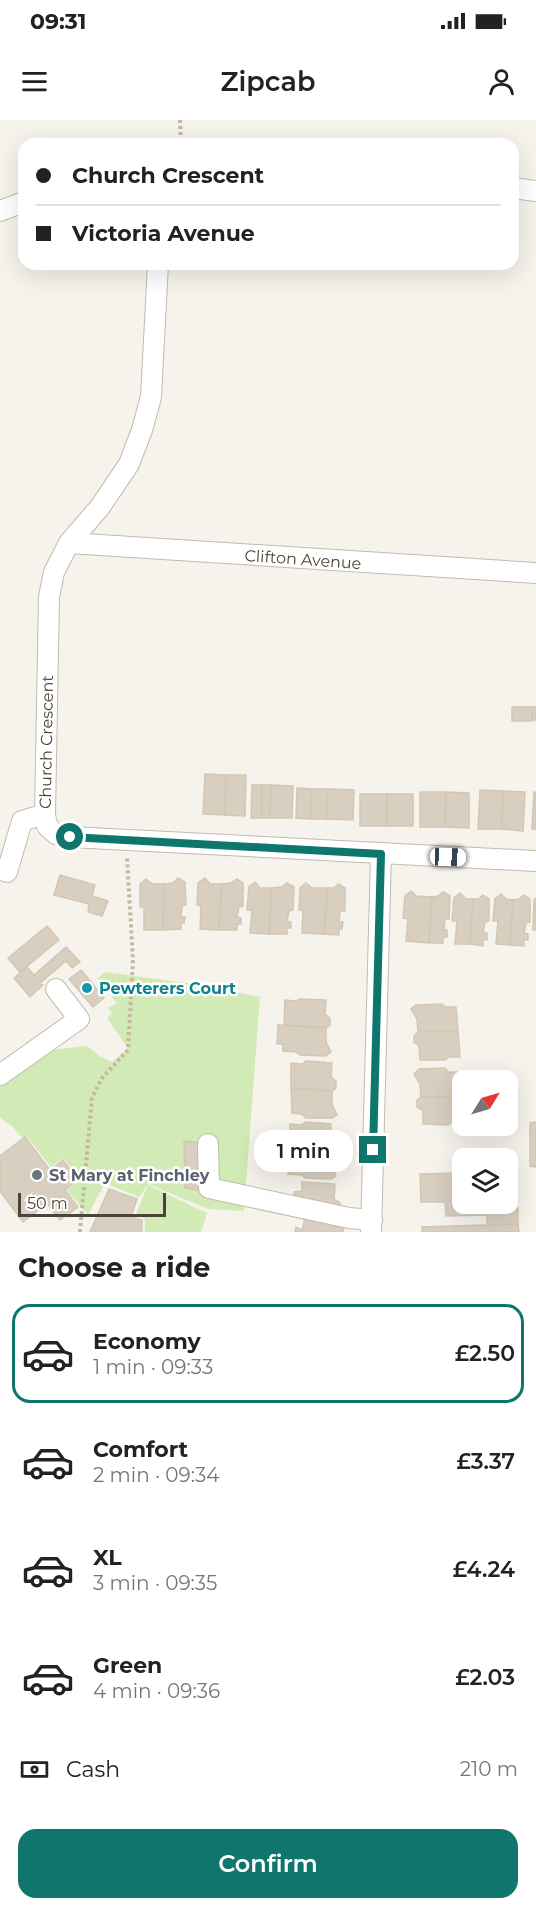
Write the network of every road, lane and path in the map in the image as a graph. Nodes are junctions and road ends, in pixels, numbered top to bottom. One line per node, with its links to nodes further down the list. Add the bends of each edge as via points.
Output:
1 (180, 120): 2 (path)
2 (180, 138)
3 (519, 189): 4 (street)
4 (536, 191)
5 (18, 204): 6 (street)
6 (0, 210)
7 (158, 270): 8 (street, Church Crescent, via 151,397 142,430 129,464)
8 (69, 543): 9 (street, Clifton Avenue); 10 (street, Church Crescent, via 54,572 49,597)
9 (536, 573)
10 (45, 813): 11 (street, Church Crescent, via 47,826 56,834); 14 (street, via 22,821)
11 (126, 841): 12 (street, Church Crescent); 19 (path, via 133,961 128,1050 102,1078 92,1098)
12 (381, 854): 13 (street, Church Crescent); 18 (street)
13 (536, 861)
14 (7, 872)
15 (56, 989): 16 (street, via 79,1019)
16 (0, 1075)
17 (208, 1144): 18 (street, via 209,1188)
18 (371, 1226)
19 (80, 1232)

